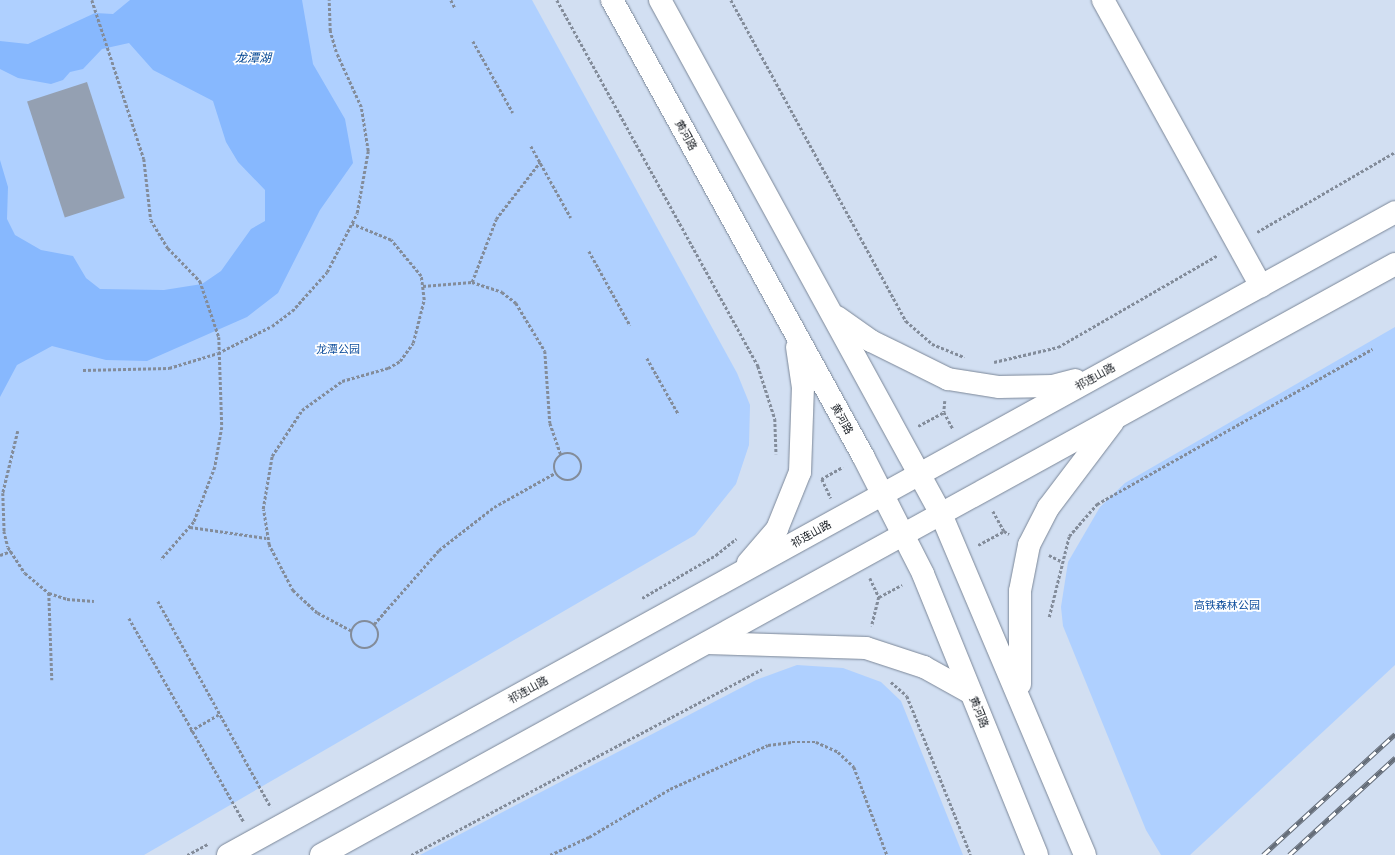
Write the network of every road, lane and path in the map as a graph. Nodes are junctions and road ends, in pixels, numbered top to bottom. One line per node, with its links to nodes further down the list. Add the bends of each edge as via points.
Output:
1 (92, 0): 28 (path, via 144,159 151,220 168,248 200,281 219,337)
2 (329, 0): 17 (path, via 330,31 336,52 367,129 368,170)
3 (451, 0): 9 (path)
4 (557, 0): 38 (path, via 758,366 775,419)
5 (612, 0): 26 (main road, 黄河路)
6 (660, 0): 24 (main road)
7 (731, 0): 30 (path, via 906,321 932,344)
8 (1103, 0): 18 (main road)
9 (455, 8)
10 (474, 41): 11 (path)
11 (513, 113)
12 (531, 146): 14 (path)
13 (1395, 152): 18 (path)
14 (540, 162): 16 (path); 21 (path, via 496,219)
15 (1395, 212): 23 (main road, 祁连山路)
16 (571, 218)
17 (352, 224): 22 (path, via 391,240 414,264); 28 (path, via 327,272 292,311 272,326)
18 (1238, 244): 23 (main road); 31 (path, via 1058,347 1025,357)
19 (589, 251): 25 (path)
20 (1395, 264): 35 (main road)
21 (472, 282): 22 (path); 37 (path, via 502,292 516,303 539,337 548,364 550,423)
22 (423, 286): 46 (path, via 413,343 403,357 388,368 342,381 327,390 291,424 267,472 263,509)
23 (1261, 286): 32 (main road, 祁连山路)
24 (832, 314): 32 (main road, via 871,341 948,379 999,387 1053,386); 40 (main road)
25 (630, 325)
26 (794, 330): 41 (main road, 黄河路); 53 (main road, via 804,388 800,472 777,529 741,572)
27 (1372, 348): 55 (path, via 1097,504 1069,536)
28 (218, 353): 33 (path, via 169,368); 43 (path, via 220,445 205,498)
29 (648, 358): 34 (path)
30 (972, 358)
31 (985, 361)
32 (1112, 368): 40 (main road, 祁连山路)
33 (83, 370)
34 (680, 416)
35 (1117, 417): 42 (main road); 64 (main road, via 1048,508 1029,545 1020,591)
36 (18, 431): 47 (path, via 3,493 4,531)
37 (561, 455): 39 (path, via 554,467); 39 (path, via 574,454 582,464 582,471 573,481 566,481)
38 (776, 462)
39 (555, 473): 57 (path, via 494,507 439,550)
40 (920, 474): 41 (main road, 祁连山路); 42 (main road)
41 (883, 494): 44 (main road, 黄河路); 53 (main road, 祁连山路)
42 (941, 514): 44 (main road); 64 (main road)
43 (189, 527): 46 (path); 49 (path)
44 (903, 535): 59 (main road); 63 (main road, 黄河路, via 923,574)
45 (741, 536): 51 (path, via 716,555)
46 (266, 538): 58 (path, via 293,591 317,613)
47 (10, 551): 48 (path); 50 (path, via 25,573)
48 (0, 555)
49 (161, 560)
50 (49, 593): 52 (path, via 67,599); 62 (path)
51 (641, 599)
52 (94, 600)
53 (691, 600): 73 (main road, 祁连山路)
54 (158, 601): 65 (path)
55 (1050, 617)
56 (129, 618): 66 (path)
57 (374, 624): 58 (path, via 358,622); 58 (path, via 379,635 369,648 357,647)
58 (351, 631)
59 (707, 643): 63 (main road, via 866,648 924,667); 75 (main road)
60 (767, 667): 76 (path, via 617,748 533,788)
61 (885, 677): 79 (path, via 907,696)
62 (52, 680)
63 (971, 693): 80 (main road, 黄河路)
64 (1020, 697): 81 (main road)
65 (219, 714): 66 (path); 68 (path)
66 (190, 731): 71 (path)
67 (280, 807): 68 (path)
68 (273, 811): 69 (path)
69 (266, 814)
70 (252, 821): 71 (path)
71 (245, 824): 72 (path)
72 (239, 827)
73 (221, 848): 74 (path)
74 (187, 855)
75 (321, 855)
76 (411, 855)
77 (550, 855): 78 (path, via 589,837 670,789 768,745 816,742 838,752 854,767)
78 (887, 855)
79 (971, 855)
80 (1037, 855)
81 (1085, 855)

